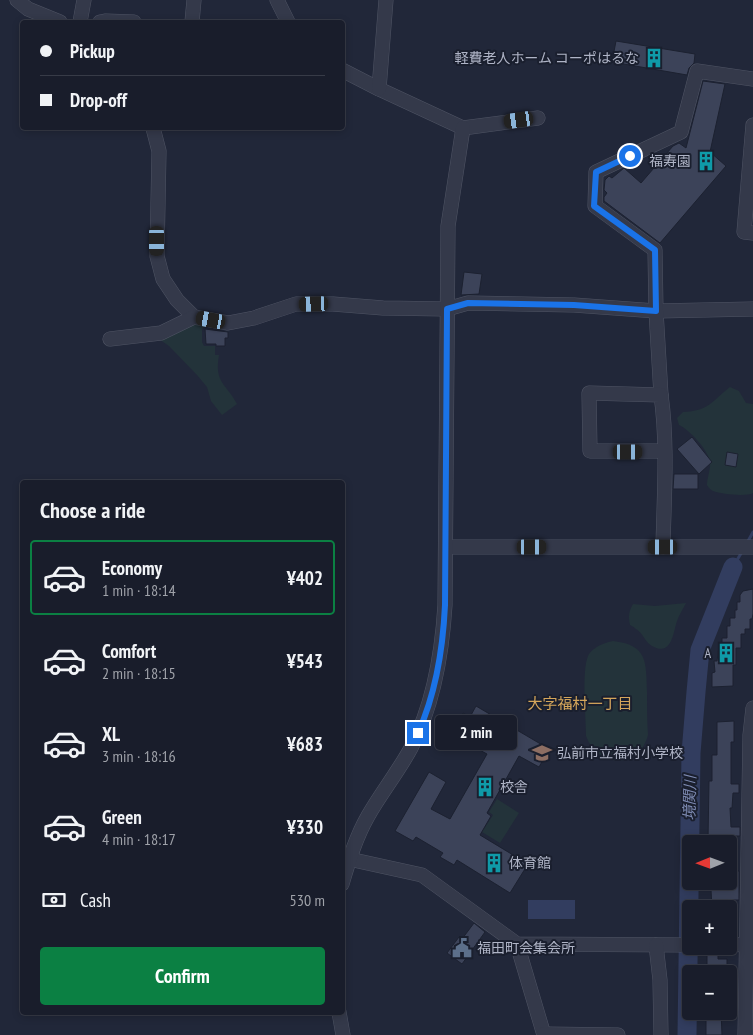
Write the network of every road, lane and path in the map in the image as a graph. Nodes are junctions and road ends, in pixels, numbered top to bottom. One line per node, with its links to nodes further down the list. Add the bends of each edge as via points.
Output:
1 (17, 0): 6 (street, via 28,9)
2 (84, 0): 7 (street)
3 (194, 0): 8 (street)
4 (277, 0): 9 (street)
5 (386, 0): 12 (street)
6 (55, 20)
7 (80, 20)
8 (192, 20)
9 (287, 20)
10 (345, 72): 12 (street)
11 (753, 79): 20 (street, via 697,71 682,132 596,172 594,206 655,250)
12 (379, 89): 15 (street)
13 (538, 118): 15 (street)
14 (753, 125): 17 (street, via 744,232)
15 (463, 128): 18 (street, via 448,226)
16 (154, 130): 21 (street, via 159,151 157,256 163,279)
17 (753, 233)
18 (447, 309): 20 (street, via 468,303 574,305); 21 (street, via 296,304 228,323); 25 (street)
19 (753, 309): 20 (street)
20 (656, 311): 23 (street)
21 (194, 317): 22 (street, via 161,333)
22 (110, 339)
23 (661, 395): 24 (street); 24 (street, via 589,393 590,451)
24 (665, 452): 26 (street)
25 (446, 547): 26 (street); 29 (street, via 444,630 425,718 407,756 358,835)
26 (663, 547): 27 (street)
27 (753, 547)
28 (752, 713): 32 (street)
29 (349, 859): 30 (street); 31 (street, via 422,875)
30 (345, 873)
31 (517, 944): 33 (street); 38 (street)
32 (750, 944): 35 (street); 41 (street)
33 (656, 945): 34 (street); 40 (street)
34 (682, 945)
35 (737, 945)
36 (339, 1015): 37 (street)
37 (344, 1035)
38 (544, 1035): 39 (street)
39 (618, 1035)
40 (661, 1035)
41 (745, 1035)

